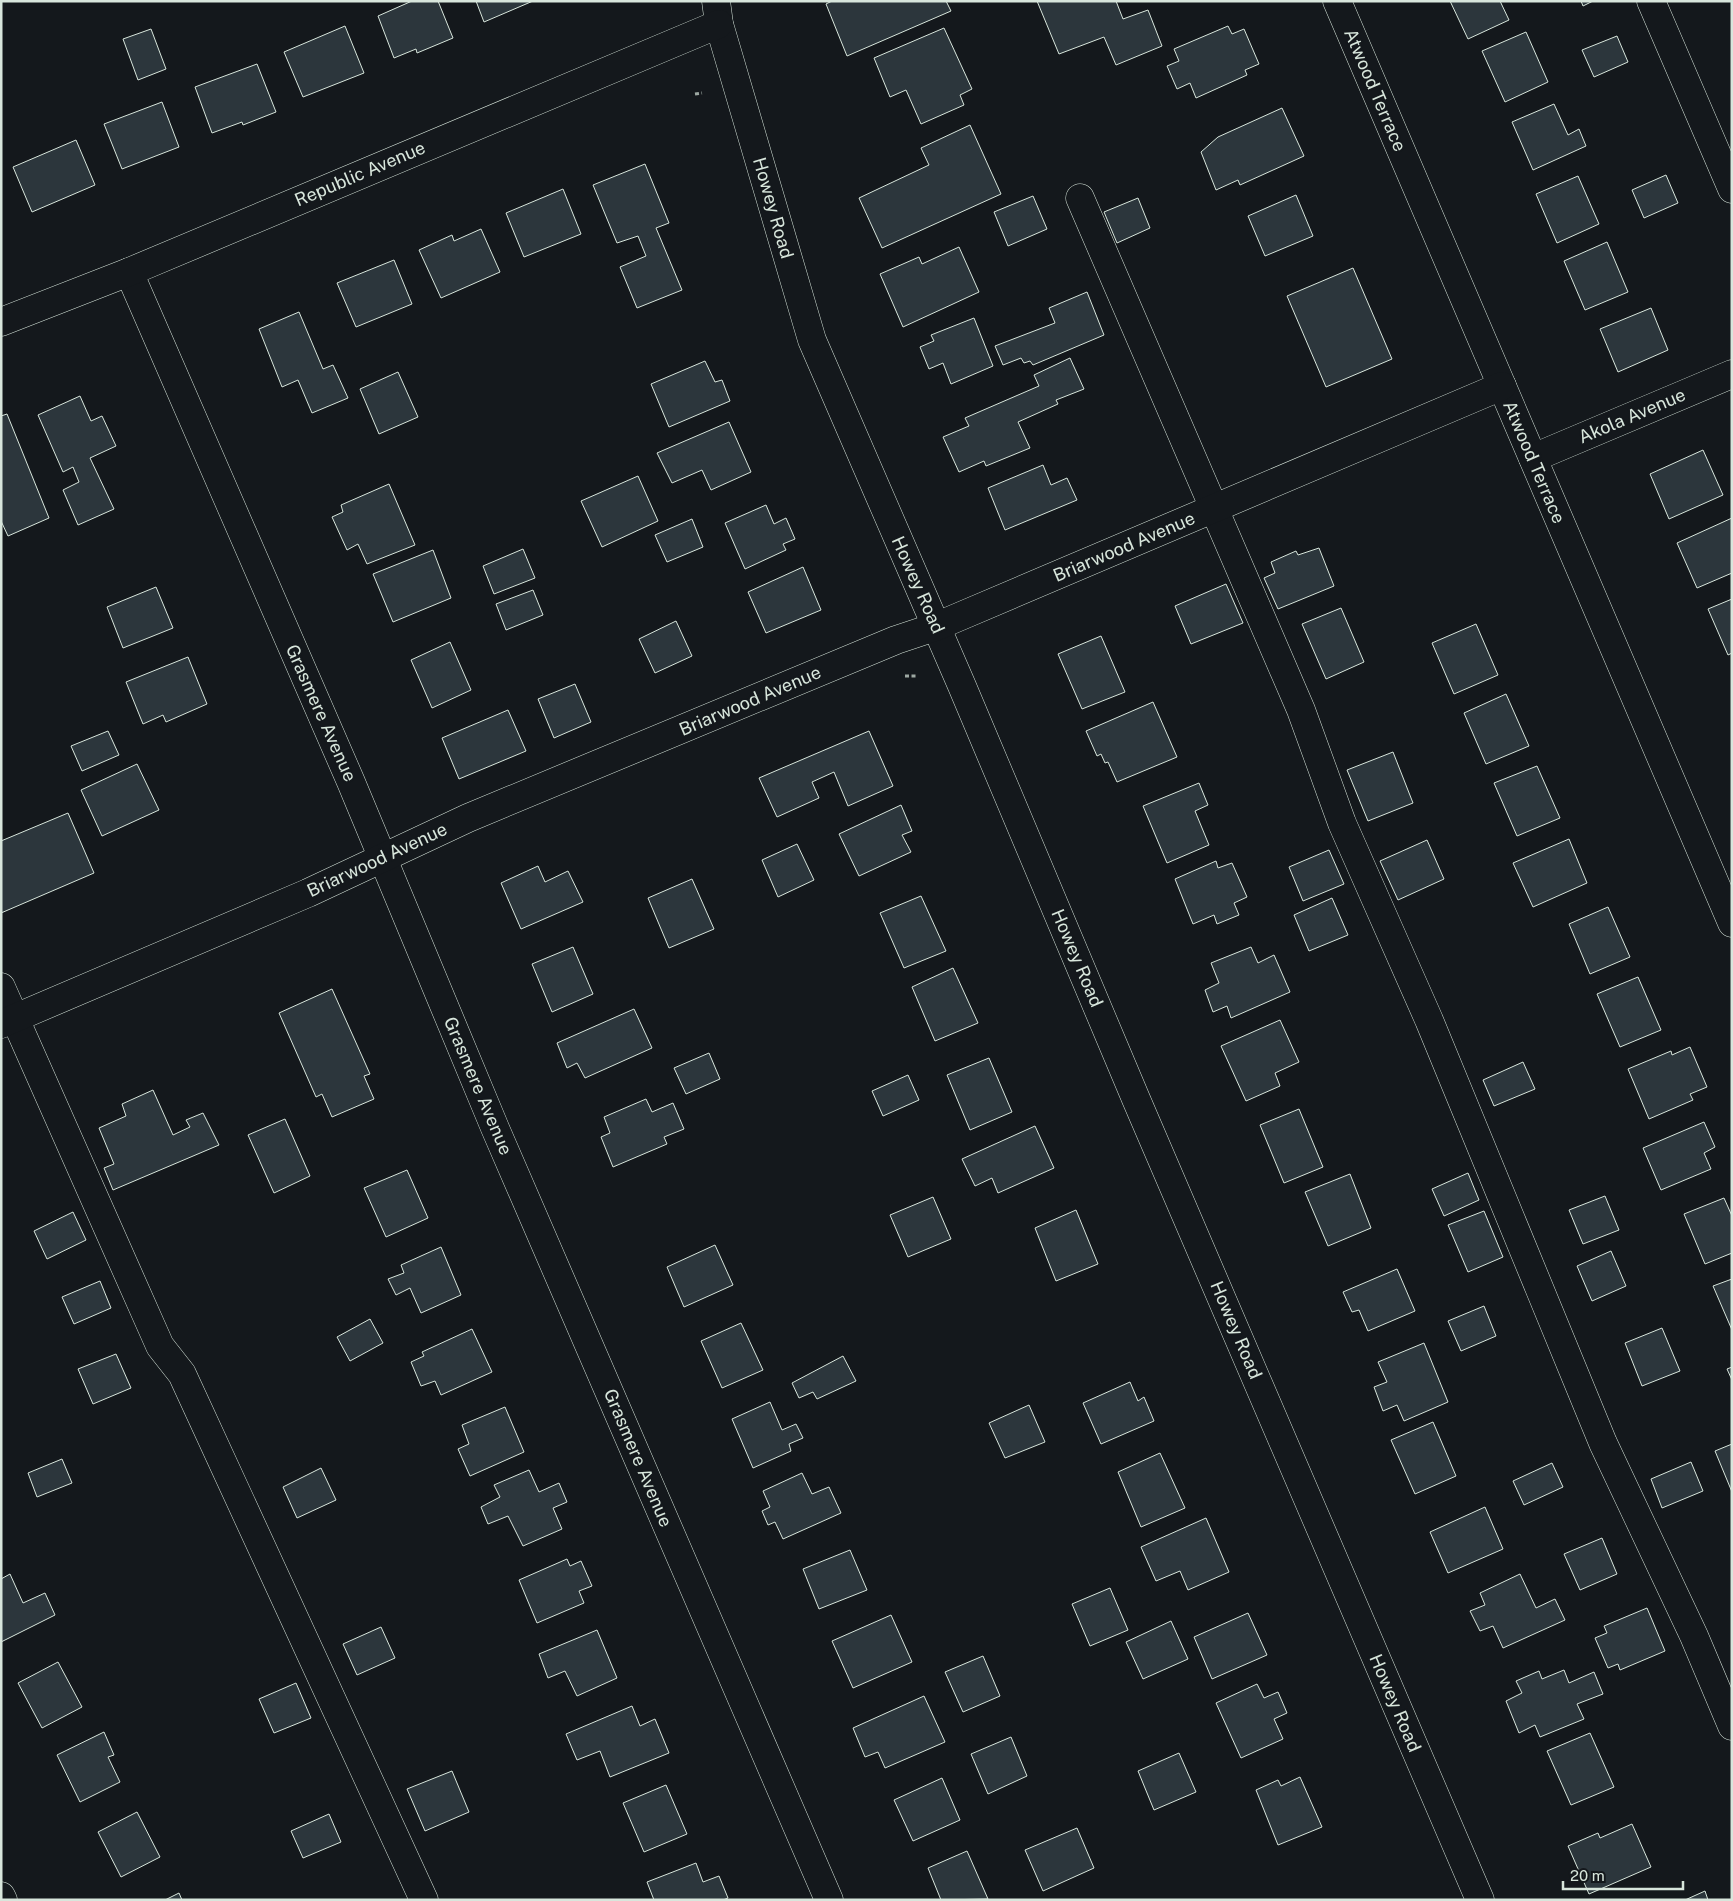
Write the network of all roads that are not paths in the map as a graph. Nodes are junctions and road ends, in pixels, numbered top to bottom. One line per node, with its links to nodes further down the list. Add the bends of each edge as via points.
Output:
1 (1337, 1): 9 (street, Atwood Terrace)
2 (1652, 1): 4 (street)
3 (717, 13): 6 (street, Republic Avenue); 12 (street, Howey Road, via 812,340)
4 (1732, 189)
5 (1080, 198): 11 (street)
6 (129, 272): 7 (street, Republic Avenue); 13 (street, Grasmere Avenue)
7 (1, 322)
8 (1732, 374): 10 (street, Akola Avenue)
9 (1502, 386): 10 (street, Atwood Terrace); 11 (street, Briarwood Avenue)
10 (1533, 458): 14 (street, Atwood Terrace)
11 (1215, 508): 12 (street, Briarwood Avenue); 17 (street, via 1301,710 1342,822 1429,1020 1603,1443 1694,1636)
12 (935, 627): 13 (street, Briarwood Avenue, via 896,640 468,818); 22 (street, Howey Road)
13 (383, 857): 16 (street, Briarwood Avenue, via 308,893); 21 (street, Grasmere Avenue, via 499,1137)
14 (1732, 923)
15 (1, 986): 16 (street)
16 (8, 1021): 20 (street, via 160,1346 182,1374)
17 (1732, 1726)
18 (1, 1896): 19 (street)
19 (3, 1900)
20 (424, 1900)
21 (829, 1900)
22 (1480, 1900)

